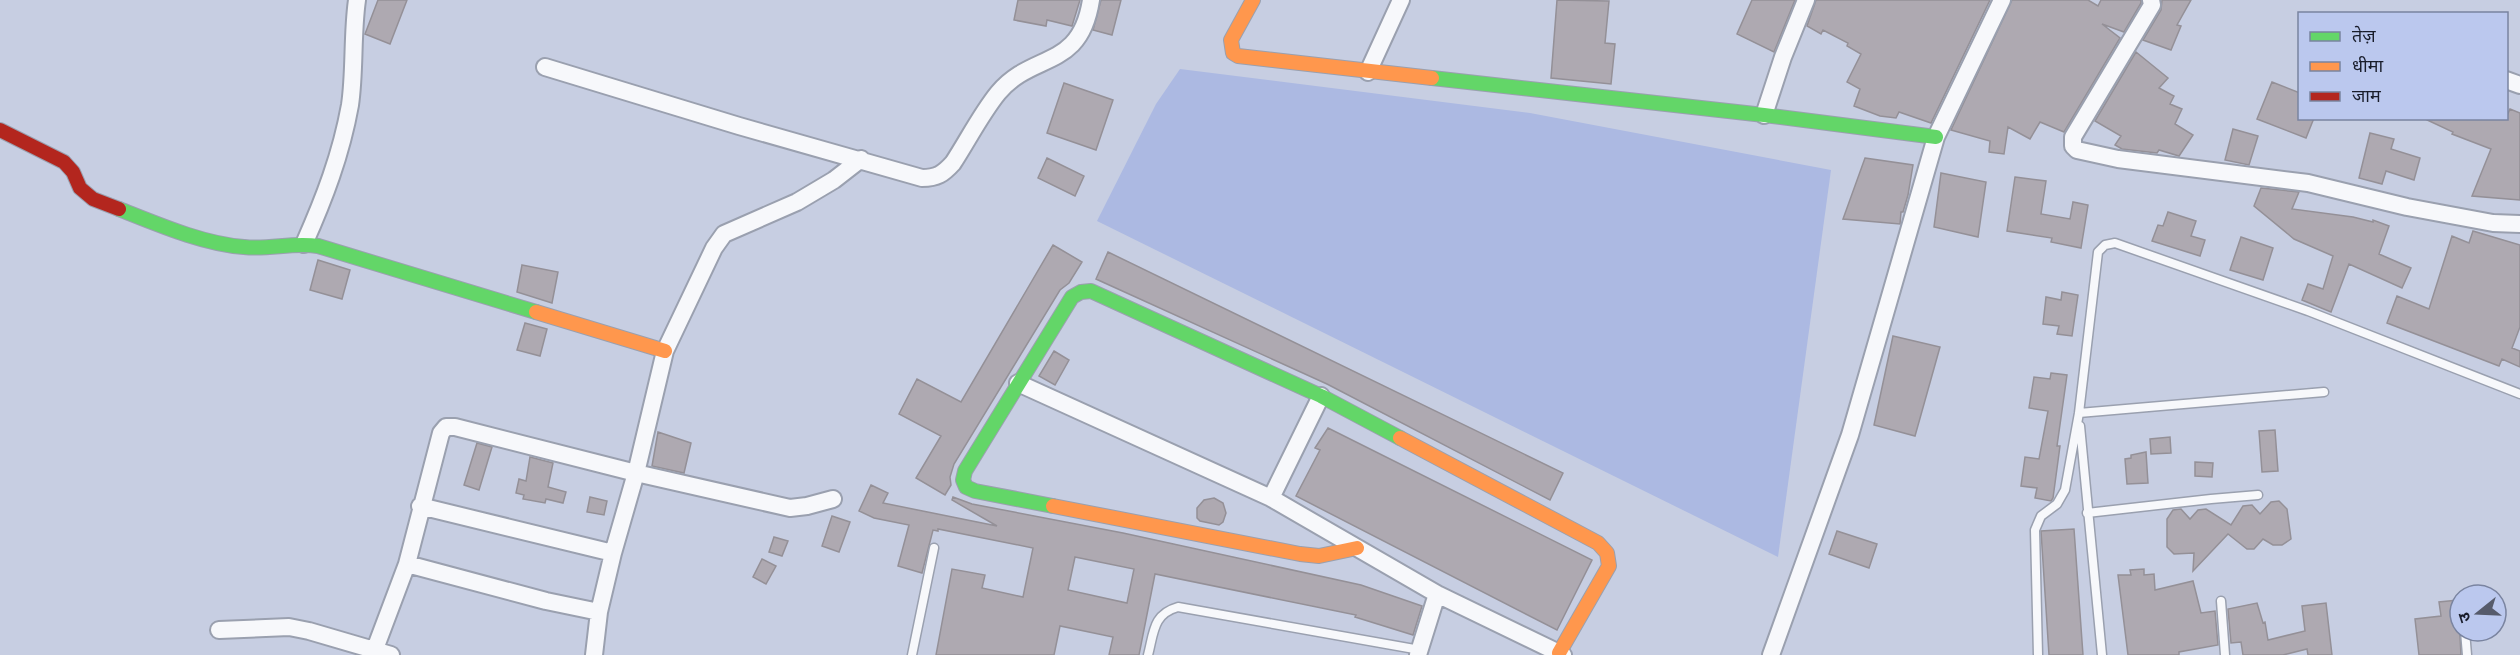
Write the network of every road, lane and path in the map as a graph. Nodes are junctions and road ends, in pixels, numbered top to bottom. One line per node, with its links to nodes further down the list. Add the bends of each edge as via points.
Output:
1 (357, 0): 15 (street, via 350,103 324,198)
2 (1091, 0): 13 (street, via 1078,38 1060,56 1015,78 998,93 944,173 922,178)
3 (1253, 0): 9 (street, via 1231,40 1233,53)
4 (1401, 0): 9 (street)
5 (1806, 0): 10 (street)
6 (2002, 0): 12 (street)
7 (2151, 0): 14 (street, via 2152,5 2073,137 2077,150 2118,159 2308,183 2472,219)
8 (544, 67): 13 (street)
9 (1368, 72): 10 (street)
10 (1764, 115): 12 (street)
11 (0, 130): 15 (street, via 64,162 80,188 93,199 171,230 240,247 267,249)
12 (1936, 137): 43 (street, via 1850,435)
13 (861, 159): 16 (street, via 797,202 724,234)
14 (2520, 224)
15 (304, 244): 16 (street)
16 (666, 351): 22 (street)
17 (1018, 383): 20 (street, via 1072,297 1081,291 1091,291); 24 (street); 29 (street, via 965,471 966,487 1300,554 1319,556)
18 (2324, 392): 21 (lane)
19 (2520, 394): 21 (lane, via 2308,311 2115,243 2098,252)
20 (1321, 396): 24 (street); 38 (street, via 1606,549 1609,566)
21 (2079, 413): 27 (lane); 44 (lane, via 2065,490 2057,504 2041,516 2035,530)
22 (636, 473): 25 (street, via 790,508); 26 (street, via 446,427 441,432); 30 (street)
23 (2258, 495): 27 (lane)
24 (1271, 498): 29 (street)
25 (832, 499)
26 (420, 506): 30 (street); 31 (street)
27 (2087, 513): 45 (lane)
28 (934, 548): 41 (lane)
29 (1357, 548): 32 (street)
30 (613, 553): 34 (street)
31 (407, 564): 34 (street); 36 (street)
32 (1437, 594): 37 (street); 38 (street)
33 (2221, 601): 46 (lane)
34 (599, 612): 40 (street)
35 (219, 630): 36 (street, via 289,627)
36 (375, 649): 39 (street)
37 (1419, 652): 42 (lane, via 1178,607 1160,615)
38 (1561, 654)
39 (391, 655)
40 (594, 655)
41 (912, 655)
42 (1148, 655)
43 (1771, 655)
44 (2038, 655)
45 (2102, 655)
46 (2224, 655)

